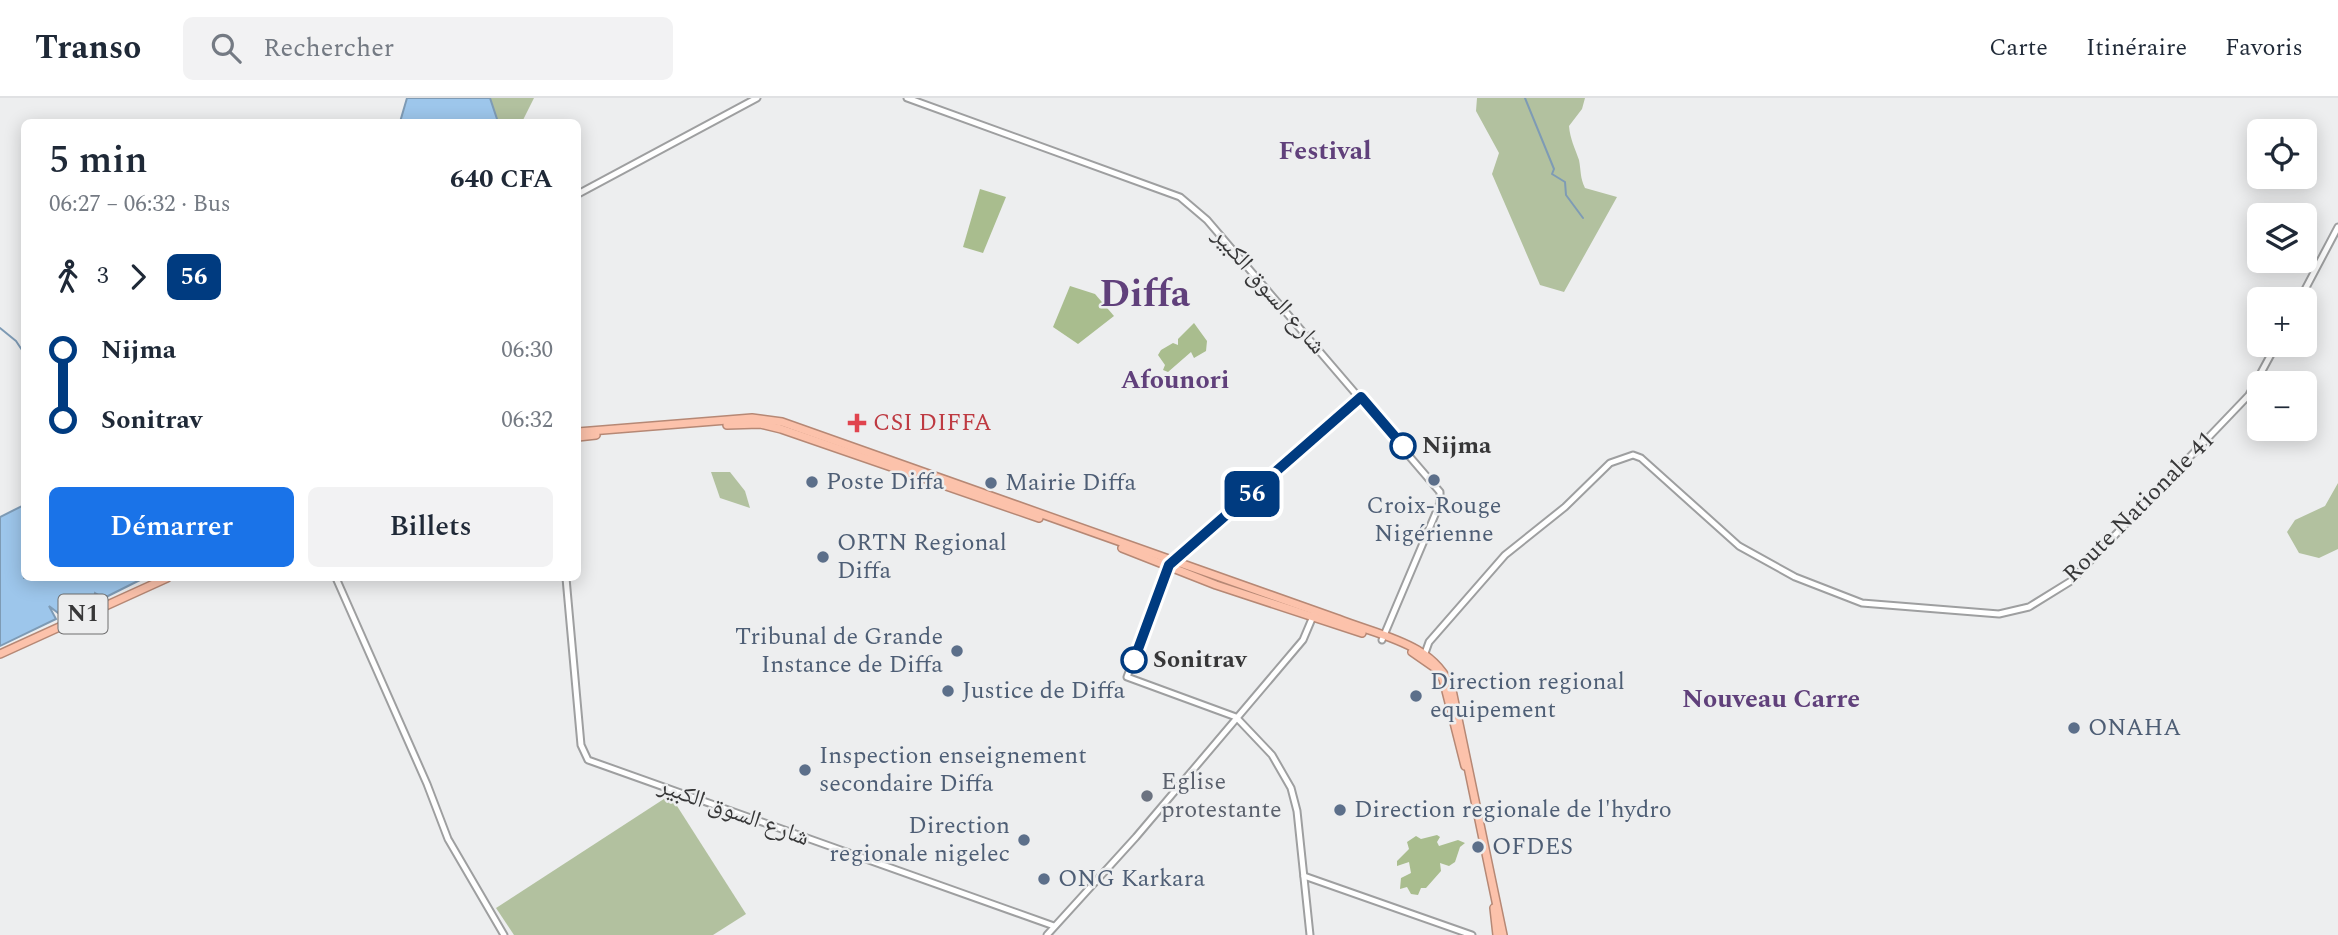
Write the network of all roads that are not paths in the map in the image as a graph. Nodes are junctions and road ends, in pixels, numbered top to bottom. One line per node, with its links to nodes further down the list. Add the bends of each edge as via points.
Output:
1 (757, 98): 3 (street)
2 (907, 98): 7 (street, شارع السوق الكبير, via 1189,202)
3 (581, 192)
4 (2338, 227): 5 (street)
5 (2306, 287)
6 (2270, 357): 16 (street, Route Nationale 41, via 2249,395 2071,581 2029,607 1999,614 1863,603 1835,594 1739,546 1633,455 1611,463 1490,568 1429,642)
7 (1361, 397): 9 (street); 14 (street, شارع السوق الكبير, via 1436,485 1441,497)
8 (581, 434): 9 (highway, via 745,424 781,429)
9 (1172, 563): 13 (highway, via 1216,585); 17 (street, via 1127,677)
10 (160, 581): 15 (highway, N1)
11 (337, 581): 20 (street, via 448,839)
12 (566, 581): 19 (street, شارع السوق الكبير, via 581,745 588,760)
13 (1314, 614): 14 (highway); 17 (street, via 1303,640)
14 (1382, 638): 16 (highway)
15 (0, 654)
16 (1424, 655): 24 (highway, via 1448,691 1485,855); 25 (highway, via 1440,665 1452,690)
17 (1236, 717): 18 (street, via 1272,755 1291,788); 19 (street)
18 (1304, 876): 22 (street); 23 (street)
19 (1054, 926): 21 (street)
20 (504, 935)
21 (1047, 935)
22 (1310, 935)
23 (1472, 935)
24 (1497, 935)
25 (1503, 935)

